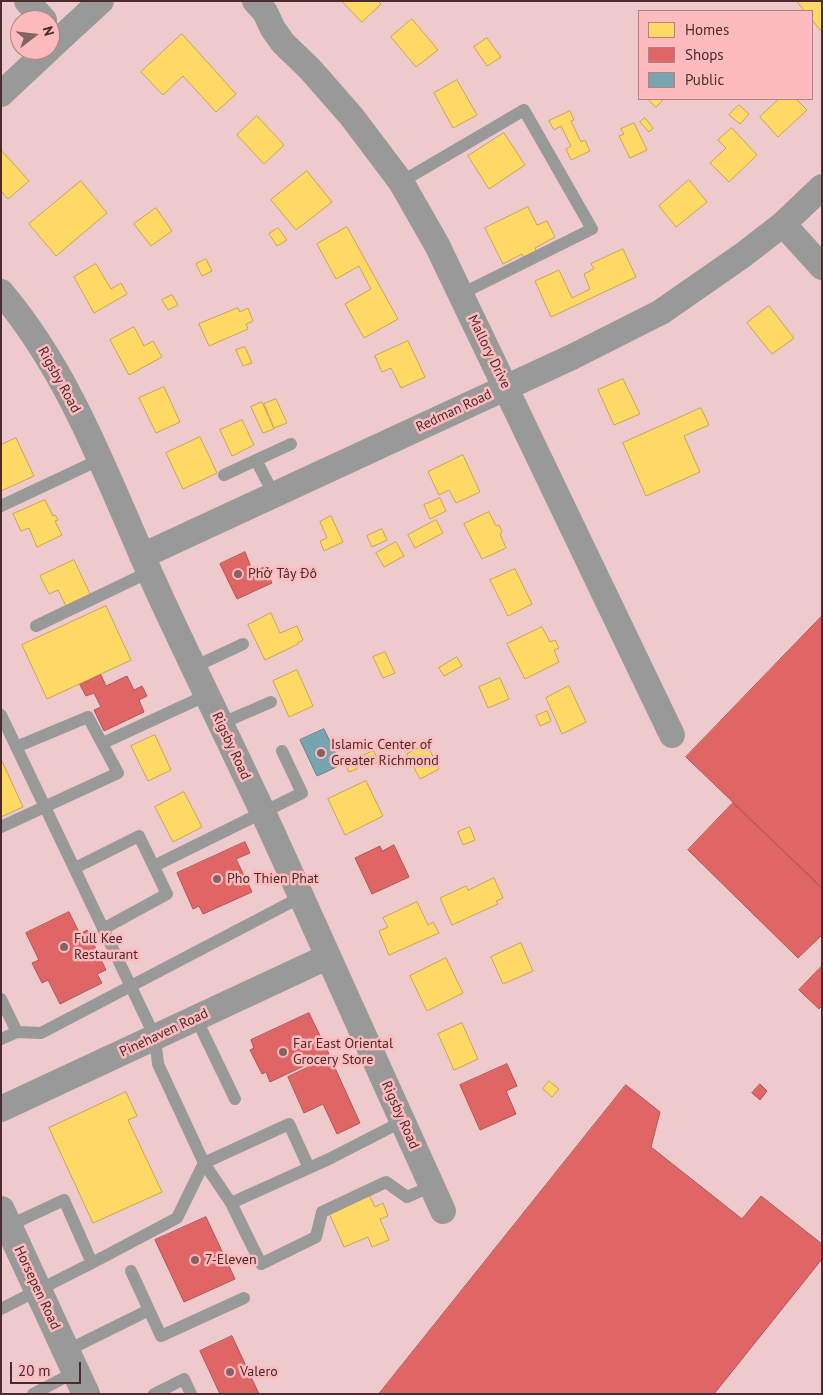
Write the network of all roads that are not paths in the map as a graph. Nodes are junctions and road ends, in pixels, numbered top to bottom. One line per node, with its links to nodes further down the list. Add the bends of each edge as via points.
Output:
1 (101, 1): 3 (street)
2 (255, 1): 6 (street, Mallory Drive, via 283,43 352,117)
3 (60, 30)
4 (30, 60): 5 (street)
5 (1, 94)
6 (401, 182): 11 (street, Mallory Drive, via 438,245); 11 (lane, via 524,110 592,230)
7 (822, 187): 8 (street, Redman Road)
8 (782, 224): 9 (street); 12 (street, Redman Road, via 661,312)
9 (822, 267)
10 (1, 292): 14 (street, Rigsby Road, via 17,310 63,384)
11 (461, 294): 12 (street, Mallory Drive)
12 (506, 387): 17 (street, Redman Road); 27 (street, Mallory Drive)
13 (291, 444): 15 (lane)
14 (101, 459): 18 (lane); 19 (street, Rigsby Road)
15 (256, 460): 16 (lane); 17 (lane)
16 (224, 475)
17 (274, 495): 19 (street, Redman Road)
18 (1, 506)
19 (145, 564): 20 (lane); 22 (street, Rigsby Road)
20 (36, 626)
21 (243, 644): 22 (lane)
22 (194, 668): 23 (street, Rigsby Road)
23 (207, 695): 26 (street, Rigsby Road); 28 (lane)
24 (271, 702): 26 (lane)
25 (1, 715): 29 (lane)
26 (220, 724): 32 (street, Rigsby Road)
27 (672, 735)
28 (102, 743): 29 (lane, via 88,716); 31 (lane, via 118,773)
29 (16, 747): 31 (lane)
30 (282, 751): 32 (lane, via 302,793)
31 (45, 807): 33 (lane); 35 (lane)
32 (262, 812): 34 (lane); 36 (street, Rigsby Road)
33 (1, 827)
34 (154, 866): 35 (lane, via 139,836); 37 (lane, via 167,894)
35 (74, 868): 37 (lane)
36 (301, 898): 38 (street, Rigsby Road); 39 (lane)
37 (104, 929): 39 (lane)
38 (328, 957): 41 (street, Pinehaven Road); 47 (street, Rigsby Road)
39 (131, 985): 42 (lane, via 41,1033); 43 (lane)
40 (1, 998): 42 (lane)
41 (196, 1018): 43 (street, Pinehaven Road); 45 (lane)
42 (17, 1032): 44 (lane)
43 (155, 1037): 46 (street, Pinehaven Road); 48 (lane, via 158,1064)
44 (1, 1040)
45 (235, 1099)
46 (1, 1110)
47 (403, 1121): 49 (lane); 50 (street, Rigsby Road)
48 (204, 1163): 49 (lane, via 289,1124); 51 (lane); 54 (lane, via 177,1218)
49 (309, 1168): 51 (lane)
50 (432, 1186): 51 (lane, via 407,1197 386,1182 322,1212 316,1237 262,1264); 52 (street, Rigsby Road)
51 (231, 1202)
52 (443, 1211)
53 (5, 1218): 54 (lane, via 64,1200); 56 (street, Horsepen Road)
54 (92, 1264): 56 (lane)
55 (131, 1271): 59 (lane)
56 (38, 1291): 58 (lane); 60 (street, Horsepen Road)
57 (244, 1298): 59 (lane, via 161,1336)
58 (1, 1309)
59 (149, 1310): 60 (lane)
60 (76, 1372): 61 (lane)
61 (32, 1394)
62 (154, 1394): 63 (lane, via 184,1380)
63 (191, 1394)

